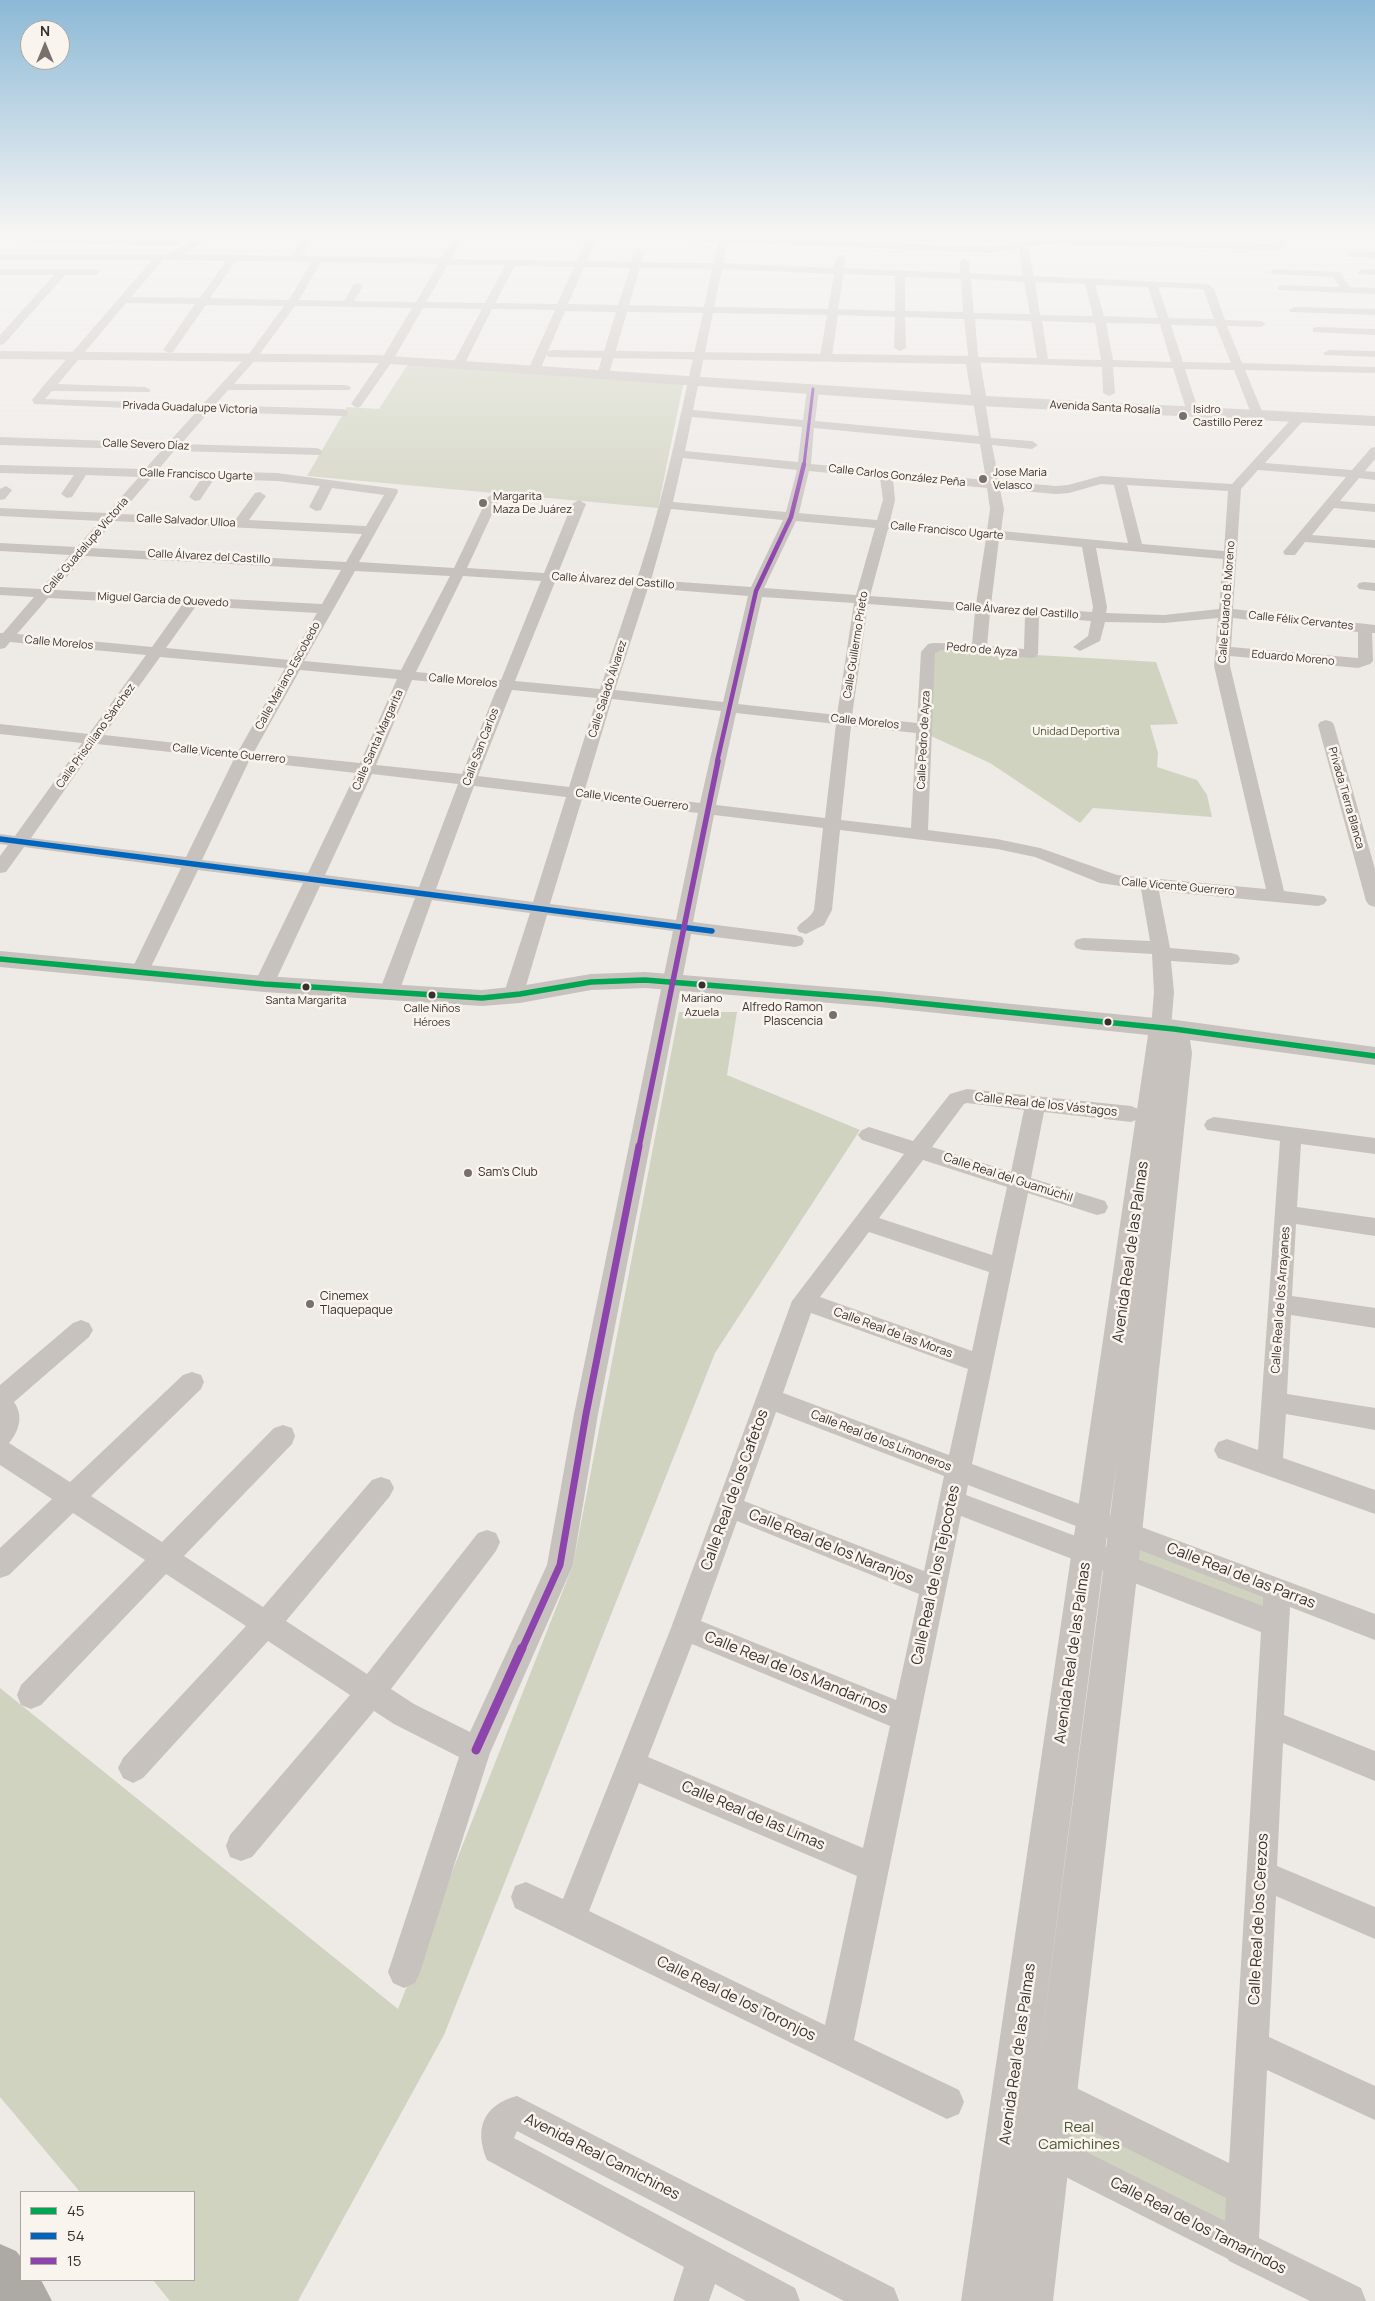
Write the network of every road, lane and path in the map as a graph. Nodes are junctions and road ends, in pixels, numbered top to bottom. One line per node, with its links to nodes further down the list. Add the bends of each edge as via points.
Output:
1 (84, 344): 19 (street)
2 (173, 344): 17 (street)
3 (261, 344): 22 (street, Calle Guadalupe Victoria)
4 (396, 344): 28 (street)
5 (469, 344): 30 (street)
6 (545, 344): 24 (street)
7 (612, 344): 25 (street)
8 (701, 344): 27 (street, Calle Salado Álvarez)
9 (828, 344): 29 (street)
10 (900, 344): 16 (street)
11 (971, 344): 31 (street)
12 (1040, 344): 32 (street)
13 (1105, 344): 33 (street)
14 (1171, 344): 34 (street)
15 (1229, 344): 35 (street)
16 (900, 348)
17 (169, 350): 19 (street); 22 (street)
18 (1, 352): 19 (street)
19 (77, 352): 22 (street); 40 (street)
20 (502, 353): 30 (street)
21 (1329, 353): 26 (street)
22 (254, 354): 28 (street, Avenida Santa Rosalía); 41 (street, Calle Guadalupe Victoria)
23 (522, 354): 24 (street)
24 (541, 354): 25 (street); 36 (street)
25 (609, 354): 27 (street); 38 (street)
26 (1375, 354)
27 (698, 355): 29 (street); 39 (street, Calle Salado Álvarez)
28 (389, 356): 30 (street, Avenida Santa Rosalía); 47 (street)
29 (826, 356): 31 (street)
30 (462, 359): 36 (street, Avenida Santa Rosalía)
31 (973, 360): 32 (street); 46 (street)
32 (1043, 361): 33 (street)
33 (1109, 362): 34 (street); 45 (street)
34 (1178, 364): 35 (street); 49 (street)
35 (1238, 366): 37 (street); 52 (street)
36 (534, 370): 38 (street, Avenida Santa Rosalía)
37 (1375, 370)
38 (603, 374): 39 (street, Avenida Santa Rosalía)
39 (693, 379): 43 (street, Avenida Santa Rosalía); 51 (street, Calle Salado Álvarez)
40 (48, 387): 44 (street); 48 (street, Privada Guadalupe Victoria, via 38,402)
41 (224, 387): 42 (street); 48 (street, Calle Guadalupe Victoria)
42 (345, 388)
43 (813, 389): 46 (street, Avenida Santa Rosalía); 55 (street)
44 (145, 390)
45 (1109, 394)
46 (979, 401): 49 (street, Avenida Santa Rosalía); 57 (street)
47 (357, 404)
48 (206, 408): 50 (street, Privada Guadalupe Victoria); 59 (street, Calle Guadalupe Victoria)
49 (1193, 412): 52 (street, Avenida Santa Rosalía)
50 (342, 413)
51 (686, 413): 55 (street); 63 (street, Calle Salado Álvarez)
52 (1258, 416): 53 (street, Avenida Santa Rosalía)
53 (1299, 418): 54 (street, Avenida Santa Rosalía); 65 (street)
54 (1375, 421)
55 (808, 424): 57 (street); 64 (street)
56 (0, 441): 59 (street, Calle Severo Díaz)
57 (986, 441): 58 (street); 76 (street)
58 (1032, 445)
59 (172, 446): 61 (street, Calle Severo Díaz); 68 (street, Calle Guadalupe Victoria)
60 (1375, 451): 71 (street)
61 (293, 452): 62 (street, Calle Severo Díaz); 73 (street)
62 (316, 452)
63 (678, 454): 64 (street, Calle Carlos González Peña); 85 (street, Calle Salado Álvarez)
64 (804, 466): 70 (street, Calle Carlos González Peña); 90 (street)
65 (1255, 466): 71 (street); 77 (street)
66 (0, 468): 67 (street, Calle Francisco Ugarte)
67 (82, 471): 68 (street, Calle Francisco Ugarte); 79 (street)
68 (149, 473): 69 (street, Calle Francisco Ugarte); 89 (street, Calle Guadalupe Victoria)
69 (210, 475): 73 (street, Calle Francisco Ugarte); 81 (street)
70 (886, 475): 76 (street, Calle Carlos González Peña); 92 (street, Calle Guillermo Prieto, via 889,500)
71 (1356, 475): 72 (street); 84 (street)
72 (1375, 476)
73 (277, 477): 75 (street, Calle Francisco Ugarte)
74 (1120, 481): 76 (street, Calle Carlos González Peña, via 1098,480 1063,490); 77 (street, Calle Carlos González Peña); 99 (street)
75 (328, 483): 78 (street, Calle Francisco Ugarte); 86 (street)
76 (993, 485): 94 (street, via 997,509)
77 (1235, 488): 102 (street, Calle Eduardo B. Moreno)
78 (392, 492): 93 (street, Calle Mariano Escobedo)
79 (67, 494)
80 (260, 496): 91 (street)
81 (195, 497)
82 (494, 497): 104 (street, Calle Santa Margarita)
83 (579, 504): 105 (street, Calle San Carlos)
84 (1330, 504): 87 (street); 95 (street)
85 (665, 505): 90 (street, Calle Francisco Ugarte); 106 (street, Calle Salado Álvarez)
86 (316, 507)
87 (1375, 508)
88 (0, 512): 89 (street, Calle Salvador Ulloa)
89 (111, 517): 91 (street, Calle Salvador Ulloa); 100 (street, Calle Guadalupe Victoria)
90 (791, 517): 92 (street, Calle Francisco Ugarte); 108 (street)
91 (240, 523): 93 (street, Calle Salvador Ulloa)
92 (882, 525): 94 (street, Calle Francisco Ugarte); 110 (street, Calle Guillermo Prieto)
93 (372, 530): 103 (street, Calle Mariano Escobedo)
94 (994, 534): 96 (street, Calle Francisco Ugarte); 112 (street)
95 (1302, 538): 97 (street); 101 (street)
96 (1088, 543): 99 (street, Calle Francisco Ugarte); 116 (street)
97 (1375, 544)
98 (0, 547): 100 (street, Calle Álvarez del Castillo)
99 (1136, 547): 102 (street, Calle Francisco Ugarte)
100 (82, 551): 103 (street, Calle Álvarez del Castillo); 109 (street, Calle Guadalupe Victoria)
101 (1290, 552)
102 (1230, 556): 115 (street, Calle Eduardo B. Moreno)
103 (352, 565): 104 (street, Calle Álvarez del Castillo); 113 (street, Calle Mariano Escobedo)
104 (460, 571): 105 (street, Calle Álvarez del Castillo); 125 (street, Calle Santa Margarita)
105 (549, 577): 106 (street, Calle Álvarez del Castillo); 126 (street, Calle San Carlos)
106 (642, 583): 108 (street, Calle Álvarez del Castillo); 127 (street, Calle Salado Álvarez)
107 (0, 591): 109 (street, Miguel Garcia de Quevedo)
108 (756, 591): 110 (street, Calle Álvarez del Castillo); 128 (street)
109 (44, 594): 111 (street, Miguel Garcia de Quevedo); 118 (street, Calle Guadalupe Victoria)
110 (862, 599): 112 (street, Calle Álvarez del Castillo); 129 (street, Calle Guillermo Prieto)
111 (192, 602): 113 (street, Miguel Garcia de Quevedo); 123 (street, Calle Prisciliano Sánchez)
112 (983, 608): 114 (street, Calle Álvarez del Castillo); 121 (street)
113 (326, 609): 124 (street, Calle Mariano Escobedo)
114 (1032, 612): 116 (street, Calle Álvarez del Castillo); 121 (street, Pedro de Ayza, via 1031,654)
115 (1226, 613): 116 (street, Calle Álvarez del Castillo, via 1164,619); 117 (street, Calle Félix Cervantes); 122 (street, Calle Eduardo B. Moreno)
116 (1099, 617): 120 (street, via 1095,638)
117 (1370, 629): 122 (street, Eduardo Moreno, via 1362,662)
118 (2, 640): 123 (street, Calle Morelos)
119 (933, 647): 121 (street, Pedro de Ayza); 132 (street, Calle Pedro de Ayza, via 928,652)
120 (1080, 647)
121 (979, 650)
122 (1223, 651): 148 (street, Calle Eduardo B. Moreno, via 1222,666)
123 (156, 652): 124 (street, Calle Morelos); 133 (street, Calle Prisciliano Sánchez)
124 (294, 665): 125 (street, Calle Morelos); 134 (street, Calle Mariano Escobedo)
125 (406, 676): 126 (street, Calle Morelos); 135 (street, Calle Santa Margarita)
126 (506, 685): 127 (street, Calle Morelos); 136 (street, Calle San Carlos)
127 (606, 694): 128 (street, Calle Morelos); 137 (street, Calle Salado Álvarez)
128 (729, 707): 129 (street, Calle Morelos); 138 (street)
129 (844, 720): 132 (street, Calle Morelos); 139 (street, Calle Guillermo Prieto)
130 (1326, 725): 150 (street, Privada Tierra Blanca)
131 (0, 728): 133 (street, Calle Vicente Guerrero)
132 (925, 729): 140 (street, Calle Pedro de Ayza)
133 (96, 738): 134 (street, Calle Vicente Guerrero); 142 (street, Calle Prisciliano Sánchez)
134 (244, 755): 135 (street, Calle Vicente Guerrero); 143 (street, Calle Mariano Escobedo)
135 (366, 769): 136 (street, Calle Vicente Guerrero); 145 (street, Calle Santa Margarita)
136 (468, 780): 137 (street, Calle Vicente Guerrero); 147 (street, Calle San Carlos)
137 (575, 793): 138 (street, Calle Vicente Guerrero); 151 (street, Calle Salado Álvarez)
138 (707, 808): 139 (street, Calle Vicente Guerrero); 152 (street)
139 (832, 823): 140 (street, Calle Vicente Guerrero); 152 (street, Calle Guillermo Prieto, via 824,910 818,921 800,935)
140 (919, 835): 146 (street, Calle Vicente Guerrero, via 1025,848 1106,879)
141 (0, 838): 142 (street)
142 (20, 841): 143 (street); 144 (street, Calle Prisciliano Sánchez)
143 (192, 864): 145 (street); 157 (street, Calle Mariano Escobedo)
144 (0, 868)
145 (314, 879): 147 (street); 159 (street, Calle Santa Margarita)
146 (1149, 885): 148 (street, Calle Vicente Guerrero); 154 (street, Avenida Real de las Palmas)
147 (426, 894): 151 (street); 160 (street, Calle San Carlos)
148 (1276, 895): 149 (street, Calle Vicente Guerrero)
149 (1318, 900)
150 (1375, 901)
151 (540, 909): 152 (street); 161 (street, Calle Salado Álvarez)
152 (682, 928): 158 (street)
153 (1083, 944): 154 (street)
154 (1161, 951): 156 (street); 162 (street, Avenida Real de las Palmas)
155 (0, 959): 157 (street)
156 (1231, 959)
157 (140, 971): 159 (street)
158 (671, 983): 161 (street, via 613,980); 162 (street); 213 (street, via 560,1565)
159 (264, 984): 160 (street)
160 (389, 992): 161 (street, via 482,998)
161 (513, 996)
162 (1167, 1021): 163 (street); 199 (street, Avenida Real de las Palmas, via 1179,1053)
163 (1375, 1056)
164 (961, 1097): 165 (street, Calle Real de los Vástagos); 171 (street, Calle Real de los Cafetos)
165 (1036, 1103): 166 (street, Calle Real de los Vástagos); 172 (street, Calle Real de los Tejocotes)
166 (1131, 1114)
167 (1214, 1124): 169 (street)
168 (869, 1135): 171 (street, Calle Real del Guamúchil)
169 (1291, 1135): 170 (street); 174 (street, Calle Real de los Arrayanes)
170 (1375, 1146)
171 (919, 1150): 172 (street, Calle Real del Guamúchil); 175 (street, Calle Real de los Cafetos)
172 (1020, 1182): 173 (street, Calle Real del Guamúchil); 177 (street, Calle Real de los Tejocotes)
173 (1097, 1207)
174 (1286, 1214): 176 (street); 179 (street, Calle Real de los Arrayanes)
175 (864, 1222): 177 (street); 178 (street, Calle Real de los Cafetos)
176 (1375, 1227)
177 (1001, 1267): 182 (street, Calle Real de los Tejocotes)
178 (804, 1301): 182 (street, Calle Real de las Moras); 184 (street, Calle Real de los Cafetos)
179 (1280, 1304): 180 (street); 186 (street, Calle Real de los Arrayanes)
180 (1375, 1318)
181 (81, 1330): 185 (street)
182 (981, 1364): 193 (street, Calle Real de los Tejocotes)
183 (192, 1382): 195 (street)
184 (768, 1398): 193 (street, Calle Real de los Limoneros); 198 (street, Calle Real de los Cafetos)
185 (0, 1401): 188 (street, via 8,1413 5,1430)
186 (1274, 1402): 187 (street); 192 (street, Calle Real de los Arrayanes)
187 (1375, 1419)
188 (0, 1436)
189 (283, 1436): 201 (street)
190 (1227, 1450): 192 (street)
191 (0, 1451): 195 (street)
192 (1270, 1465): 197 (street)
193 (959, 1470): 196 (street, Calle Real de los Tejocotes); 199 (street, Calle Real de los Limoneros)
194 (381, 1488): 205 (street)
195 (71, 1497): 201 (street); 202 (street)
196 (952, 1501): 199 (street); 203 (street, Calle Real de los Tejocotes)
197 (1375, 1502)
198 (728, 1506): 203 (street, Calle Real de los Naranjos); 208 (street, Calle Real de los Cafetos)
199 (1106, 1539): 204 (street, Calle Real de las Parras); 206 (street); 221 (street, Avenida Real de las Palmas); 224 (street, Avenida Real de las Palmas)
200 (487, 1542): 209 (street)
201 (166, 1559): 205 (street); 210 (street)
202 (0, 1566)
203 (934, 1588): 211 (street, Calle Real de los Tejocotes)
204 (1277, 1590): 206 (street, Calle Real de los Cerezos); 207 (street, Calle Real de las Parras)
205 (266, 1624): 209 (street); 216 (street)
206 (1275, 1624): 212 (street, Calle Real de los Cerezos)
207 (1375, 1627)
208 (685, 1628): 211 (street, Calle Real de los Mandarinos); 214 (street, Calle Real de los Cafetos)
209 (371, 1692): 213 (street, via 404,1714); 217 (street)
210 (31, 1695)
211 (906, 1718): 218 (street, Calle Real de los Tejocotes)
212 (1270, 1723): 215 (street); 219 (street, Calle Real de los Cerezos)
213 (476, 1750): 225 (street)
214 (632, 1765): 218 (street, Calle Real de las Limas); 222 (street, Calle Real de los Cafetos)
215 (1375, 1766)
216 (133, 1768)
217 (241, 1846)
218 (874, 1868): 227 (street, Calle Real de los Tejocotes)
219 (1261, 1874): 223 (street); 226 (street, Calle Real de los Cerezos)
220 (526, 1897): 222 (street, Calle Real de los Toronjos)
221 (1037, 1918): 224 (street); 240 (street, Avenida Real de las Palmas)
222 (570, 1919): 227 (street, Calle Real de los Toronjos)
223 (1375, 1922)
224 (1076, 1931): 228 (street, Avenida Real de las Palmas)
225 (404, 1972)
226 (1252, 2046): 230 (street); 232 (street, Calle Real de los Cerezos)
227 (836, 2048): 229 (street, Calle Real de los Toronjos)
228 (1056, 2095): 231 (street, Avenida Real de las Palmas); 232 (street)
229 (947, 2102)
230 (1375, 2103)
231 (1048, 2150): 233 (street, Calle Real de los Tamarindos); 241 (street, Avenida Real de las Palmas)
232 (1244, 2189): 233 (street, Calle Real de los Cerezos)
233 (1241, 2248): 242 (street, Calle Real de los Tamarindos)
234 (705, 2259): 237 (street); 238 (street, Avenida Real Camichines); 239 (street, Avenida Real Camichines, via 499,2148 498,2130 503,2120 507,2115 517,2113)
235 (0, 2267): 236 (highway)
236 (29, 2301)
237 (691, 2301)
238 (782, 2301)
239 (881, 2301)
240 (984, 2301)
241 (1030, 2301)
242 (1348, 2301)

